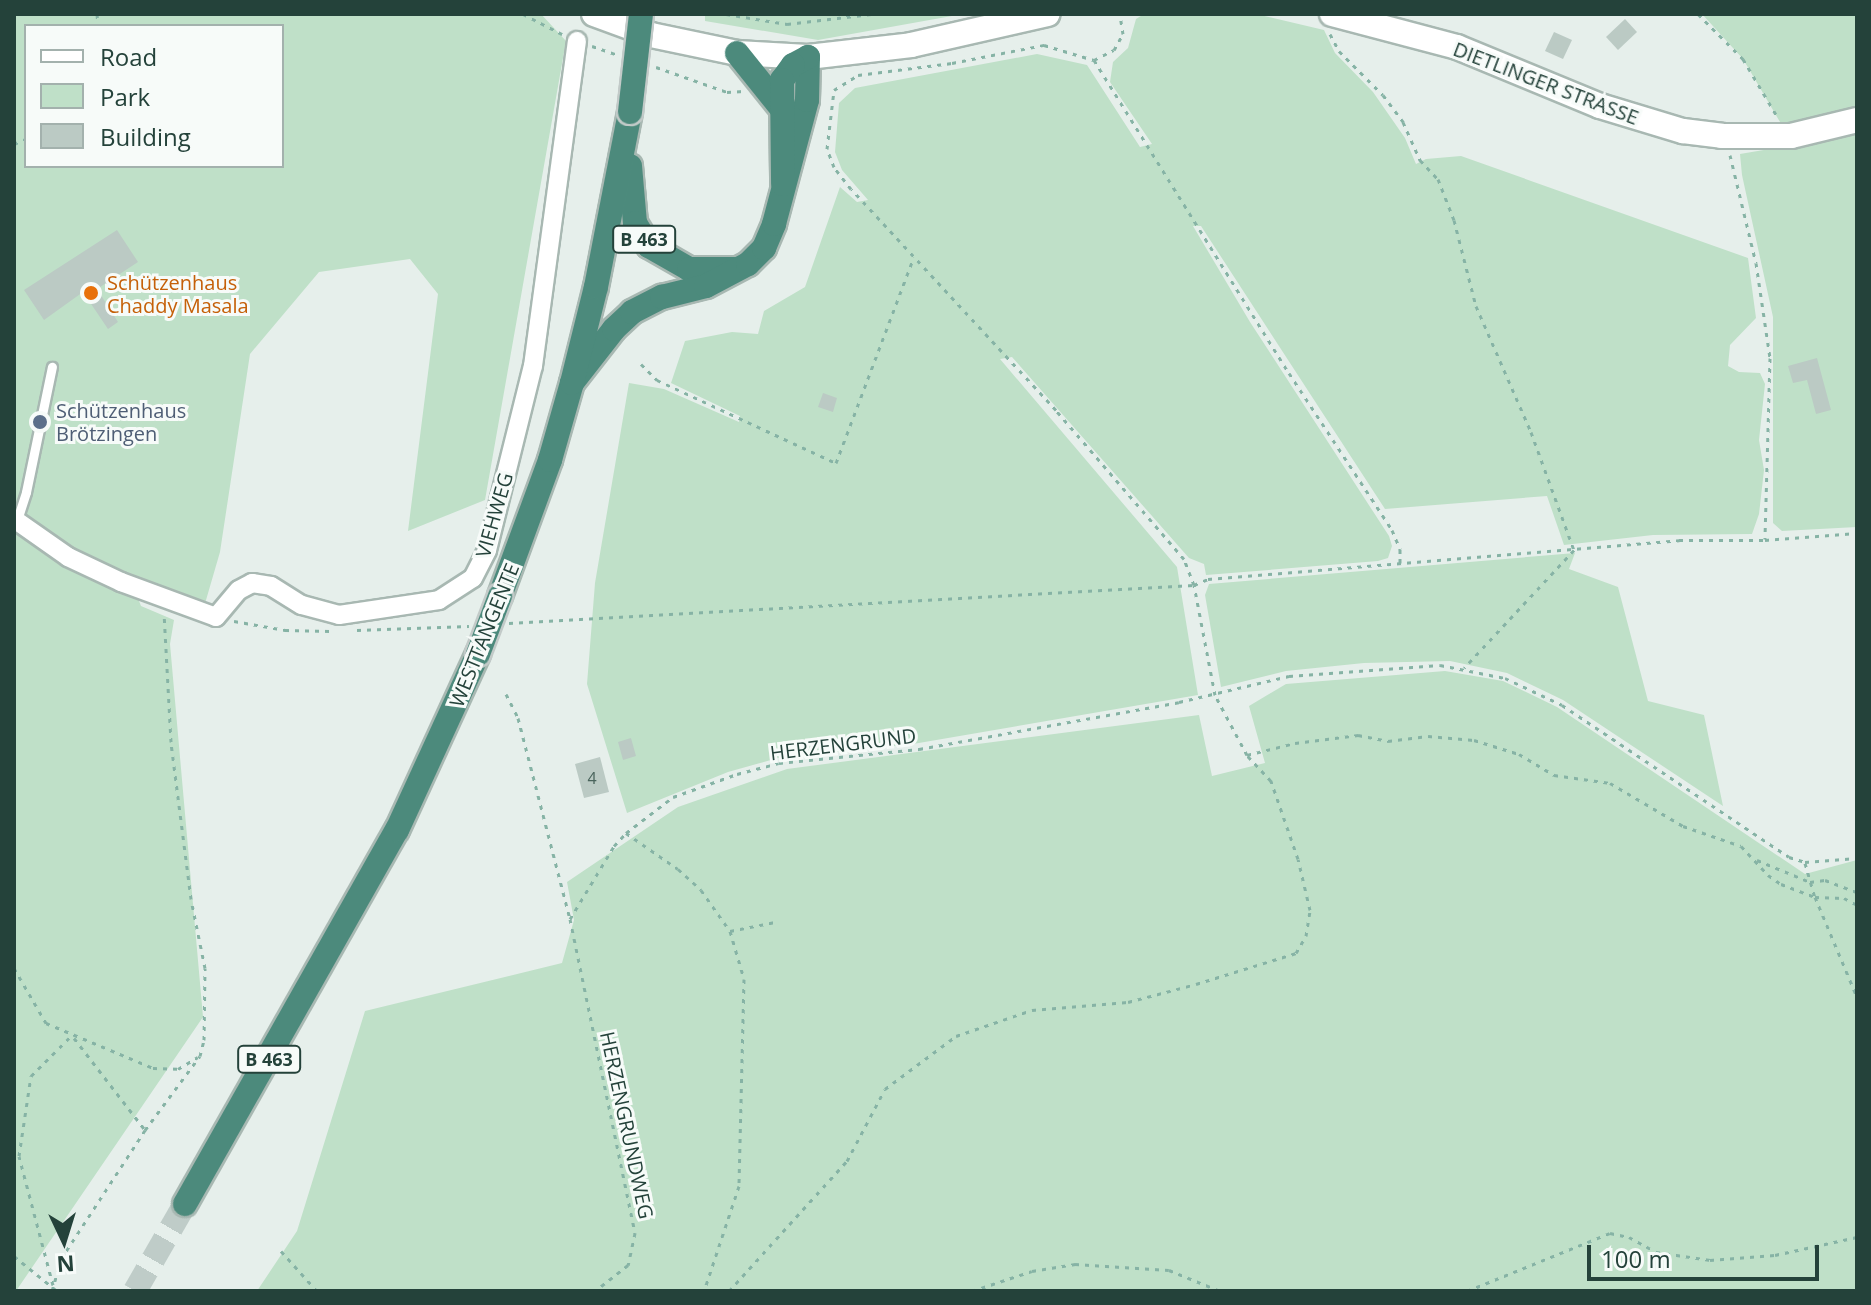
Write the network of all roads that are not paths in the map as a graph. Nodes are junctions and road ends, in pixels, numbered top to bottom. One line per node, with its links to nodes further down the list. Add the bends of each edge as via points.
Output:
1 (594, 14): 6 (main road, via 651,35)
2 (641, 14): 10 (highway, WESTTANGENTE / B 463, bridge)
3 (1048, 14): 7 (main road, via 911,45)
4 (1330, 18): 9 (main road, DIETLINGER STRASSE, via 1457,47 1647,122 1722,136 1791,136)
5 (577, 41): 15 (street, VIEHWEG, via 533,366 487,550 473,578 439,600 339,615 252,583 216,617 68,557)
6 (737, 53): 7 (main road); 8 (highway)
7 (808, 57): 8 (highway, B 463, via 782,80); 11 (highway, B 463, via 822,88)
8 (781, 108): 11 (highway, B 463)
9 (1857, 120)
10 (628, 124): 12 (highway, B 463, via 631,208 649,246 689,269); 14 (highway, WESTTANGENTE / B 463)
11 (783, 184): 12 (highway, B 463, via 764,248)
12 (740, 268): 14 (highway, B 463, via 632,312)
13 (52, 367): 15 (lane, via 26,492)
14 (572, 383): 16 (highway, WESTTANGENTE / B 463, bridge, via 550,460 478,654 389,844)
15 (15, 520)
16 (185, 1204)

